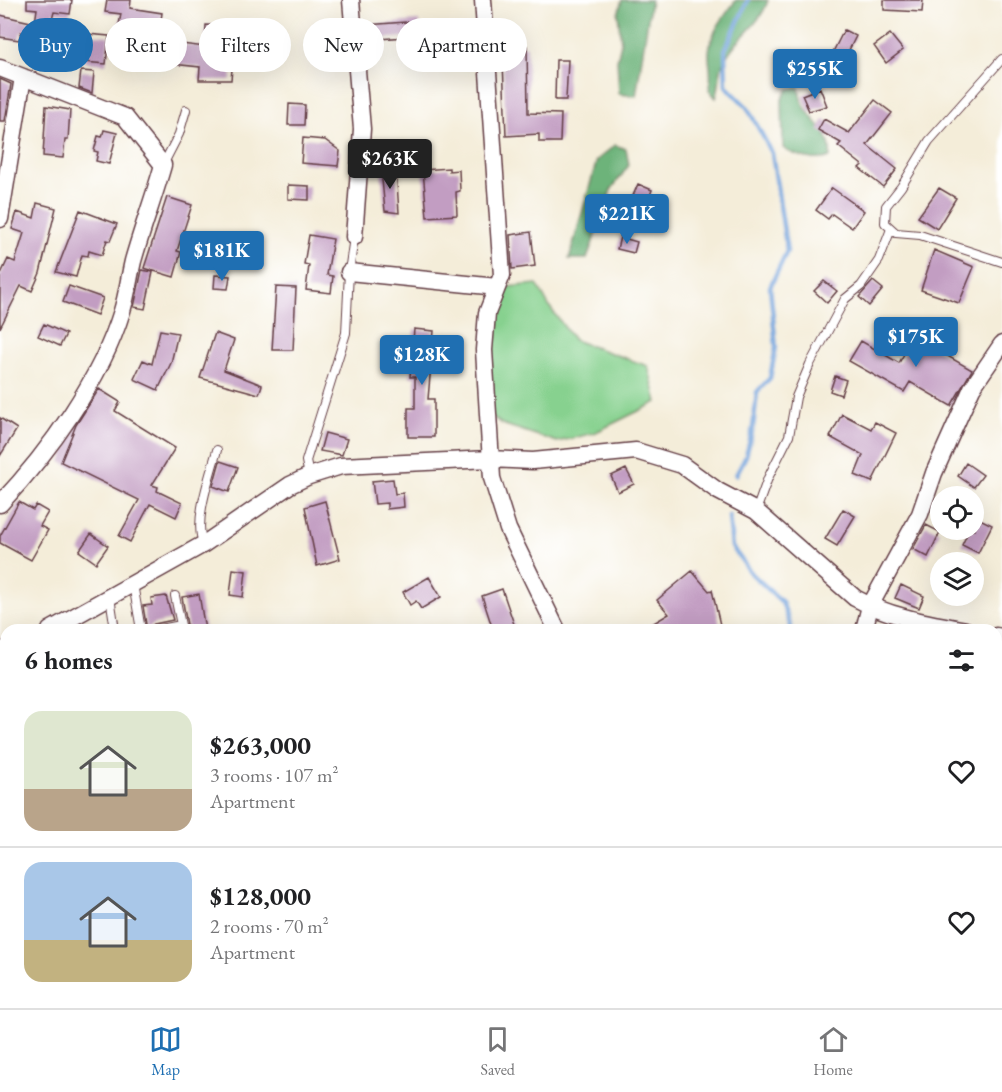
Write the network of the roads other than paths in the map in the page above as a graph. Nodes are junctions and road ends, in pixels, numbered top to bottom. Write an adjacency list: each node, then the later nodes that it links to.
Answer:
1 (351, 0): 10 (street)
2 (483, 0): 13 (street)
3 (1002, 59): 9 (lane)
4 (0, 68): 5 (street)
5 (23, 77): 7 (street); 8 (street)
6 (186, 110): 7 (lane)
7 (164, 165): 18 (street)
8 (0, 219)
9 (891, 229): 11 (lane); 19 (lane)
10 (354, 237): 12 (lane)
11 (1002, 262)
12 (349, 272): 13 (street); 17 (lane)
13 (497, 287): 16 (street)
14 (1002, 344): 24 (street)
15 (217, 450): 20 (lane)
16 (490, 459): 17 (street); 19 (street); 29 (street)
17 (309, 476): 20 (street)
18 (0, 504)
19 (756, 511): 24 (street)
20 (204, 544): 21 (street)
21 (133, 584): 23 (street); 27 (lane)
22 (176, 596): 28 (lane)
23 (110, 597): 25 (street); 26 (lane)
24 (870, 606): 30 (street); 31 (street)
25 (61, 624)
26 (114, 624)
27 (140, 624)
28 (180, 624)
29 (554, 624)
30 (866, 624)
31 (937, 624)
32 (1002, 713): 33 (lane)
33 (1002, 731)

